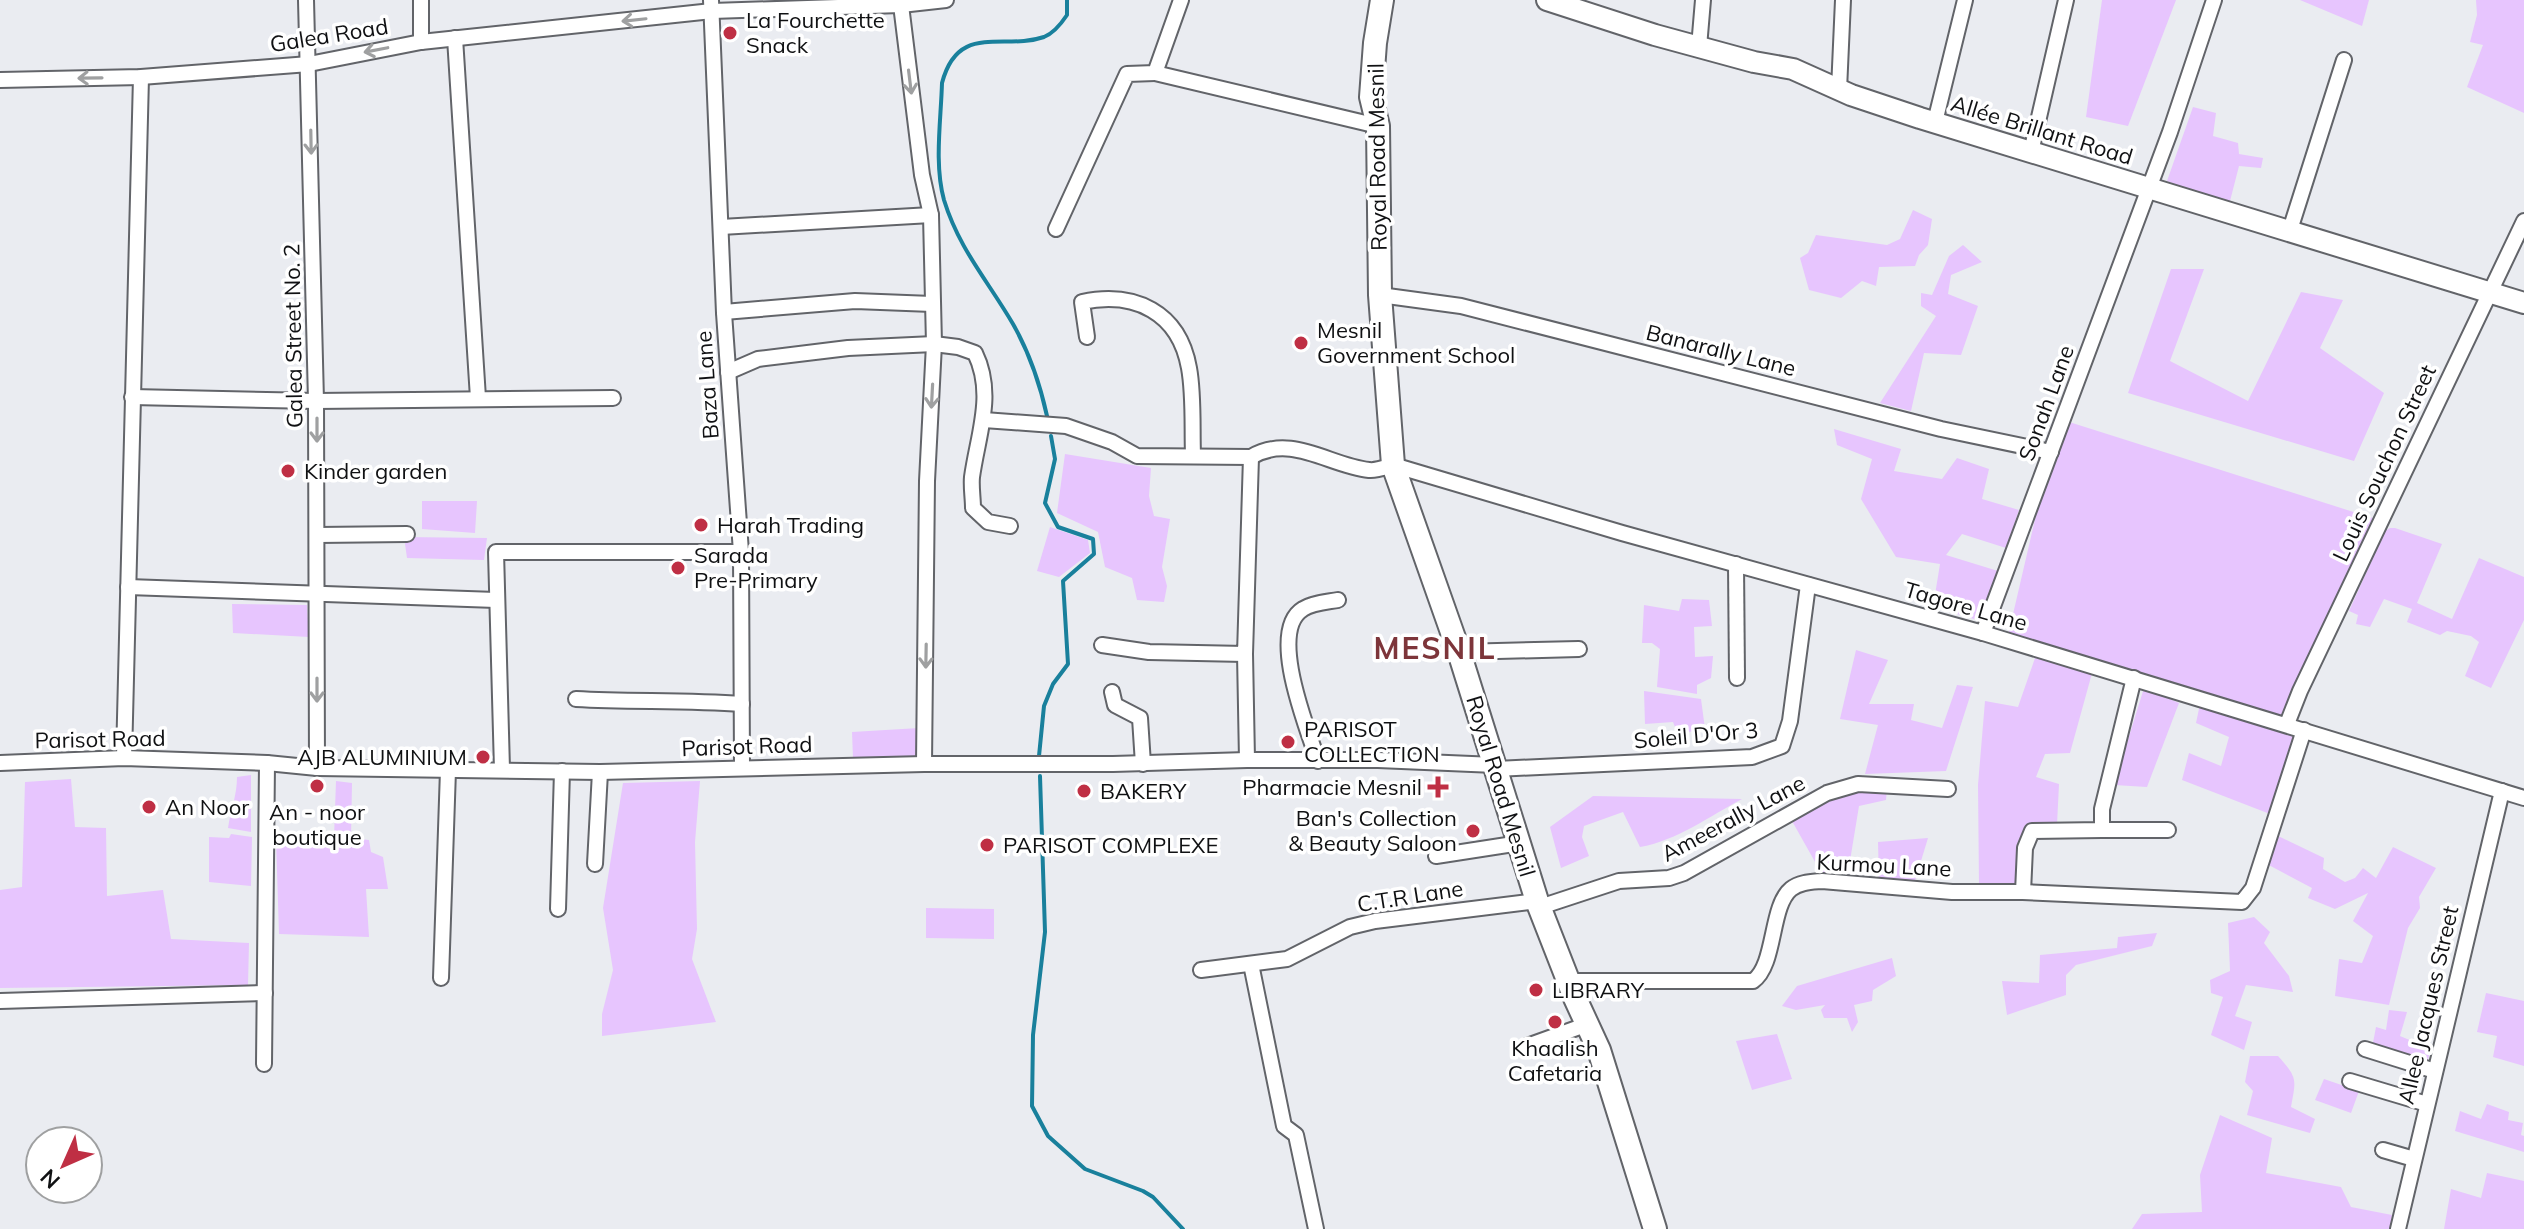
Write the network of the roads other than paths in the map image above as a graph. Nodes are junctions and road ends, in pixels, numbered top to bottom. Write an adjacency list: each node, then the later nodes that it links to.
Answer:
1 (306, 0): 18 (street, Galea Street No. 2)
2 (421, 0): 15 (street)
3 (946, 0): 12 (street, Galea Road)
4 (1181, 0): 19 (street)
5 (1382, 0): 24 (main road, Royal Road Mesnil)
6 (1547, 0): 16 (main road, Allée Brillant Road)
7 (1703, 0): 16 (street)
8 (1843, 0): 22 (street)
9 (1965, 0): 23 (street)
10 (2066, 0): 25 (street)
11 (2214, 0): 26 (street, Sonah Lane)
12 (901, 5): 13 (street, Galea Road); 27 (street, one-way to 27)
13 (711, 6): 14 (street, Galea Road, one-way to 14); 29 (street, Baza Lane)
14 (455, 38): 15 (street, Galea Road); 41 (street)
15 (421, 42): 18 (street, Galea Road, one-way to 18)
16 (1699, 47): 22 (main road, Allée Brillant Road)
17 (2344, 60): 31 (street)
18 (309, 64): 20 (street, Galea Road); 43 (street, Galea Street No. 2, one-way to 43)
19 (1155, 73): 24 (street); 30 (street)
20 (141, 77): 21 (street, Galea Road, one-way to 21); 40 (street)
21 (0, 80)
22 (1839, 90): 23 (main road, Allée Brillant Road)
23 (1935, 122): 25 (main road, Allée Brillant Road)
24 (1378, 126): 33 (main road, Royal Road Mesnil)
25 (2031, 152): 26 (main road, Allée Brillant Road)
26 (2150, 186): 31 (main road, Allée Brillant Road); 45 (street, Sonah Lane)
27 (931, 215): 29 (street); 35 (street)
28 (2524, 221): 32 (street, Louis Souchon Street)
29 (721, 227): 36 (street, Baza Lane)
30 (1056, 229)
31 (2290, 230): 32 (main road, Allée Brillant Road)
32 (2490, 292): 34 (main road, Allée Brillant Road); 69 (street, Louis Souchon Street)
33 (1380, 295): 45 (street, Banarally Lane); 48 (main road, Royal Road Mesnil)
34 (2524, 303)
35 (932, 304): 36 (street); 38 (street)
36 (724, 312): 39 (street, Baza Lane)
37 (1087, 337): 46 (street)
38 (934, 344): 39 (street); 44 (street); 76 (street, one-way to 76)
39 (728, 372): 52 (street, Baza Lane)
40 (132, 397): 43 (street); 55 (street)
41 (478, 398): 42 (street); 43 (street)
42 (613, 398)
43 (316, 401): 51 (street, Galea Street No. 2, one-way to 51)
44 (984, 420): 46 (street, Tagore Lane); 49 (street)
45 (2051, 452): 59 (street, Sonah Lane)
46 (1193, 455): 47 (street, Tagore Lane)
47 (1251, 457): 48 (street, Tagore Lane); 63 (street)
48 (1393, 465): 53 (street, Tagore Lane); 62 (main road, Royal Road Mesnil)
49 (1010, 526)
50 (407, 534): 51 (street)
51 (318, 535): 56 (street, Galea Street No. 2)
52 (741, 552): 57 (street); 68 (street, Baza Lane)
53 (1736, 564): 54 (street, Tagore Lane); 64 (street)
54 (1808, 585): 59 (street, Tagore Lane); 79 (street, Soleil D'Or 3)
55 (128, 587): 56 (street); 71 (street)
56 (317, 592): 57 (street); 80 (street, Galea Street No. 2, one-way to 80)
57 (496, 600): 81 (street)
58 (1338, 600): 73 (street)
59 (1983, 633): 65 (street, Tagore Lane)
60 (1102, 645): 63 (street)
61 (1579, 649): 62 (street)
62 (1459, 652): 79 (main road, Royal Road Mesnil)
63 (1245, 654): 72 (street)
64 (1737, 678)
65 (2134, 678): 69 (street, Tagore Lane); 88 (street)
66 (1112, 692): 77 (street)
67 (576, 699): 68 (street)
68 (742, 704): 78 (street, Baza Lane)
69 (2287, 724): 70 (street, Tagore Lane)
70 (2304, 730): 86 (street, Tagore Lane); 93 (street, Kurmou Lane)
71 (124, 758): 74 (street, Parisot Road); 75 (street, Parisot Road)
72 (1247, 760): 73 (street, Parisot Road); 77 (street, Parisot Road)
73 (1318, 761): 79 (street, Parisot Road)
74 (0, 763)
75 (267, 763): 80 (street, Parisot Road); 100 (street)
76 (924, 764): 77 (street, Parisot Road); 78 (street, Parisot Road)
77 (1143, 764)
78 (742, 767): 84 (street, Parisot Road)
79 (1496, 767): 90 (main road, Royal Road Mesnil)
80 (317, 768): 82 (street, Parisot Road)
81 (502, 769): 82 (street, Parisot Road); 83 (street, Parisot Road)
82 (448, 770): 98 (street)
83 (562, 771): 84 (street, Parisot Road); 95 (street)
84 (600, 772): 92 (street)
85 (1948, 789): 94 (street, Ameerally Lane)
86 (2502, 791): 87 (street, Tagore Lane); 106 (street, Allee Jacques Street)
87 (2524, 798)
88 (2102, 830): 89 (street); 93 (street)
89 (2168, 830)
90 (1520, 843): 91 (street); 94 (main road, Royal Road Mesnil)
91 (1436, 856)
92 (595, 864)
93 (2023, 892): 99 (street, Kurmou Lane)
94 (1539, 904): 96 (street, C.T.R Lane); 99 (main road, Royal Road Mesnil)
95 (558, 909)
96 (1251, 964): 97 (street, C.T.R Lane); 111 (street)
97 (1201, 970)
98 (441, 978)
99 (1568, 981): 102 (main road, Royal Road Mesnil)
100 (265, 993): 101 (street); 105 (street)
101 (0, 1001)
102 (1588, 1024): 103 (street); 112 (main road, Royal Road Mesnil)
103 (1527, 1046)
104 (2365, 1049): 106 (street)
105 (264, 1064)
106 (2435, 1071): 108 (street, Allee Jacques Street)
107 (2350, 1081): 108 (street)
108 (2427, 1104): 110 (street, Allee Jacques Street)
109 (2383, 1150): 110 (street)
110 (2414, 1159): 113 (street, Allee Jacques Street)
111 (1316, 1229)
112 (1655, 1229)
113 (2398, 1229)

